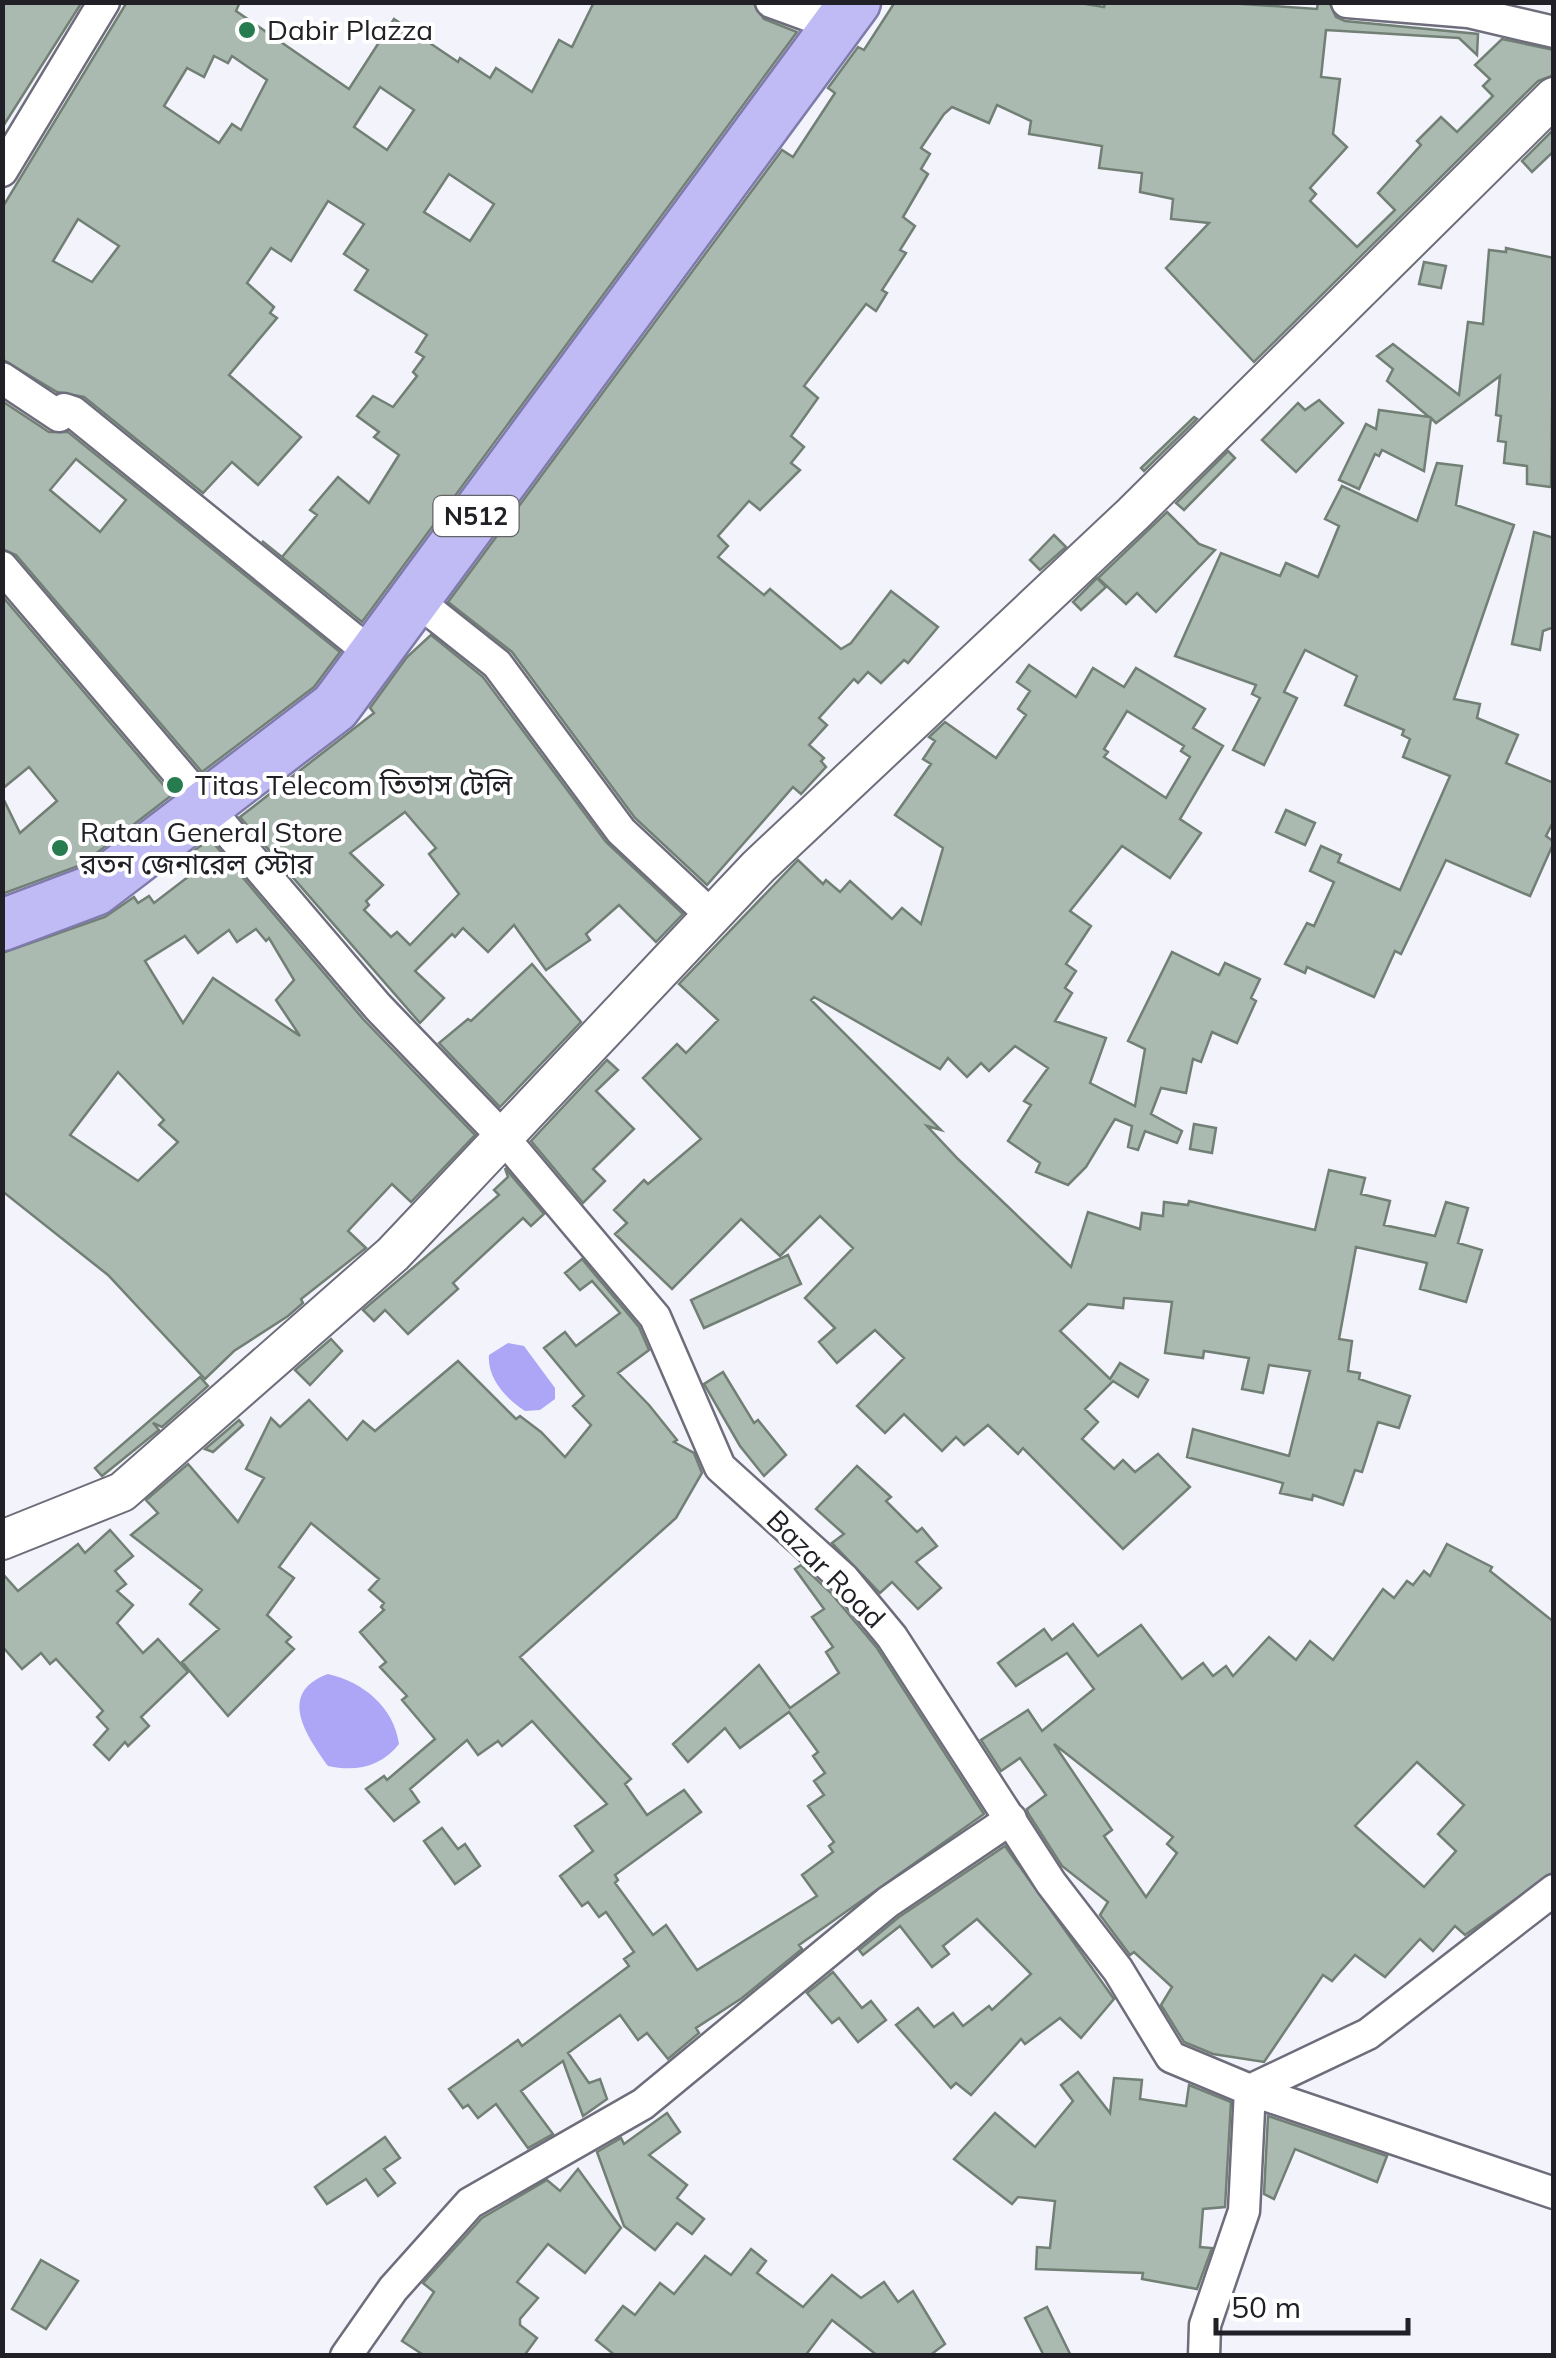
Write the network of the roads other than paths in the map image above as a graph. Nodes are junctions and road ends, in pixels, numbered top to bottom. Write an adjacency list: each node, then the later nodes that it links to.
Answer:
1 (104, 2): 7 (street)
2 (771, 2): 4 (street)
3 (1347, 2): 5 (street)
4 (846, 14): 10 (highway, N512)
5 (1554, 32)
6 (1554, 97): 13 (street)
7 (2, 171)
8 (2, 378): 11 (street)
9 (2, 567): 12 (street, Bazar Road)
10 (415, 599): 11 (highway, N512); 13 (street)
11 (372, 655): 12 (highway, N512)
12 (208, 803): 14 (highway, N512); 15 (street, Bazar Road)
13 (712, 916): 15 (street)
14 (2, 925)
15 (503, 1137): 16 (street); 17 (street, Bazar Road)
16 (2, 1540)
17 (1011, 1819): 19 (street, Bazar Road); 21 (street)
18 (1554, 1890): 19 (street)
19 (1250, 2090): 20 (street, Bazar Road); 22 (street)
20 (1554, 2193)
21 (346, 2356)
22 (1204, 2356)

